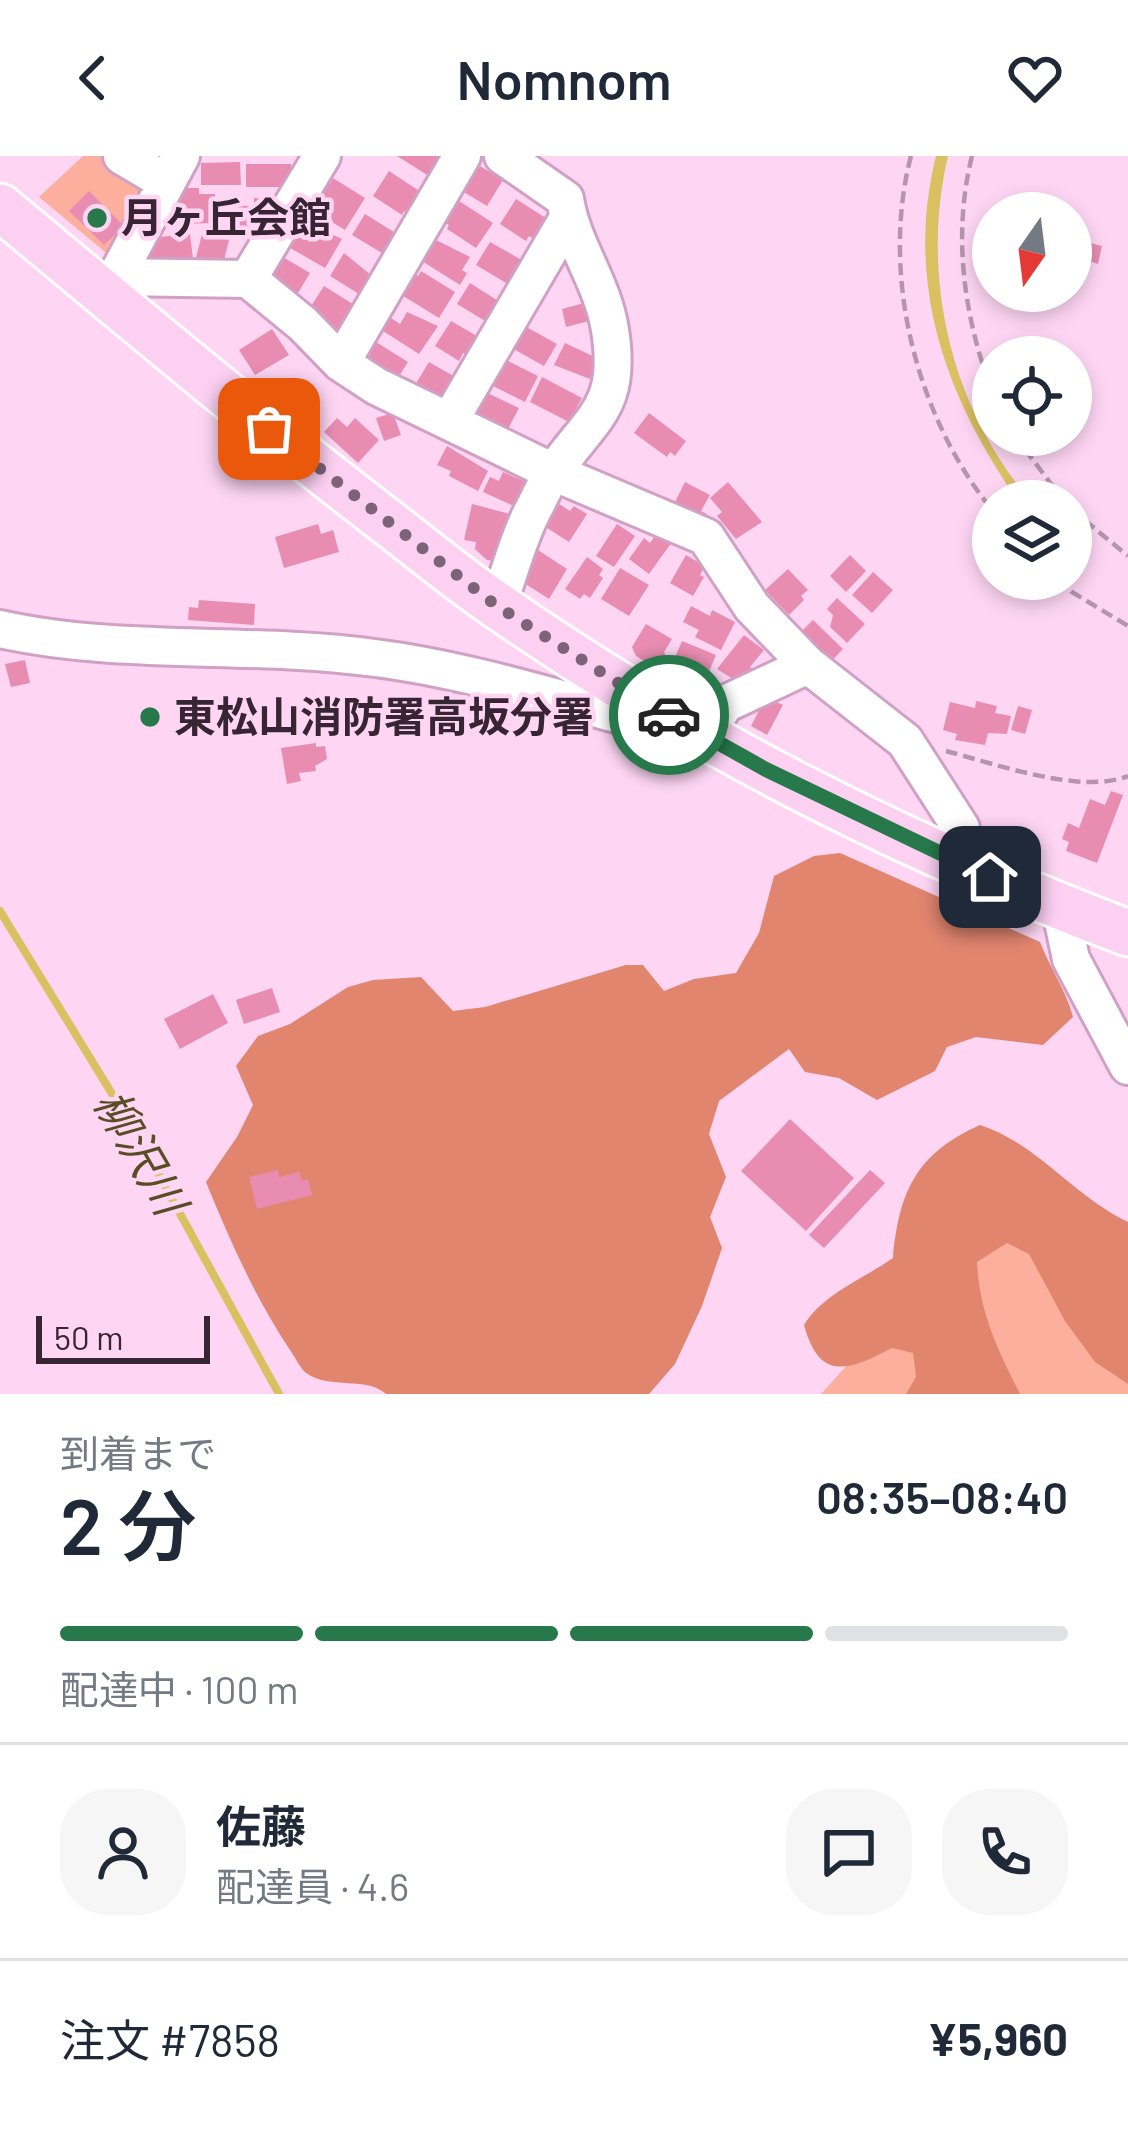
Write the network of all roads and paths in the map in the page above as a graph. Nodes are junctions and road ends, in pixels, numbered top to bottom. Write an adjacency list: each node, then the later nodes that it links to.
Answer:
1 (122, 156): 7 (street)
2 (322, 156): 10 (street)
3 (462, 156): 13 (street)
4 (503, 156): 9 (street)
5 (910, 156): 17 (path)
6 (972, 156): 12 (path)
7 (174, 169): 11 (street)
8 (0, 207): 11 (main road)
9 (568, 218): 14 (street); 16 (street)
10 (248, 279): 11 (street); 13 (street)
11 (109, 285): 22 (main road)
12 (972, 336)
13 (341, 363): 14 (street)
14 (450, 420): 16 (street)
15 (1030, 456): 18 (path)
16 (553, 472): 22 (street); 25 (street)
17 (974, 480)
18 (1048, 480)
19 (1092, 526): 20 (path)
20 (1128, 556)
21 (1085, 600): 23 (path)
22 (497, 606): 26 (main road)
23 (1128, 626)
24 (0, 629): 26 (street)
25 (808, 665): 27 (street); 28 (street)
26 (649, 703): 27 (main road)
27 (704, 736): 30 (main road)
28 (904, 741): 29 (path); 30 (street)
29 (1128, 776)
30 (955, 862): 31 (main road)
31 (1060, 907): 32 (main road); 33 (street)
32 (1128, 932)
33 (1128, 1066)

